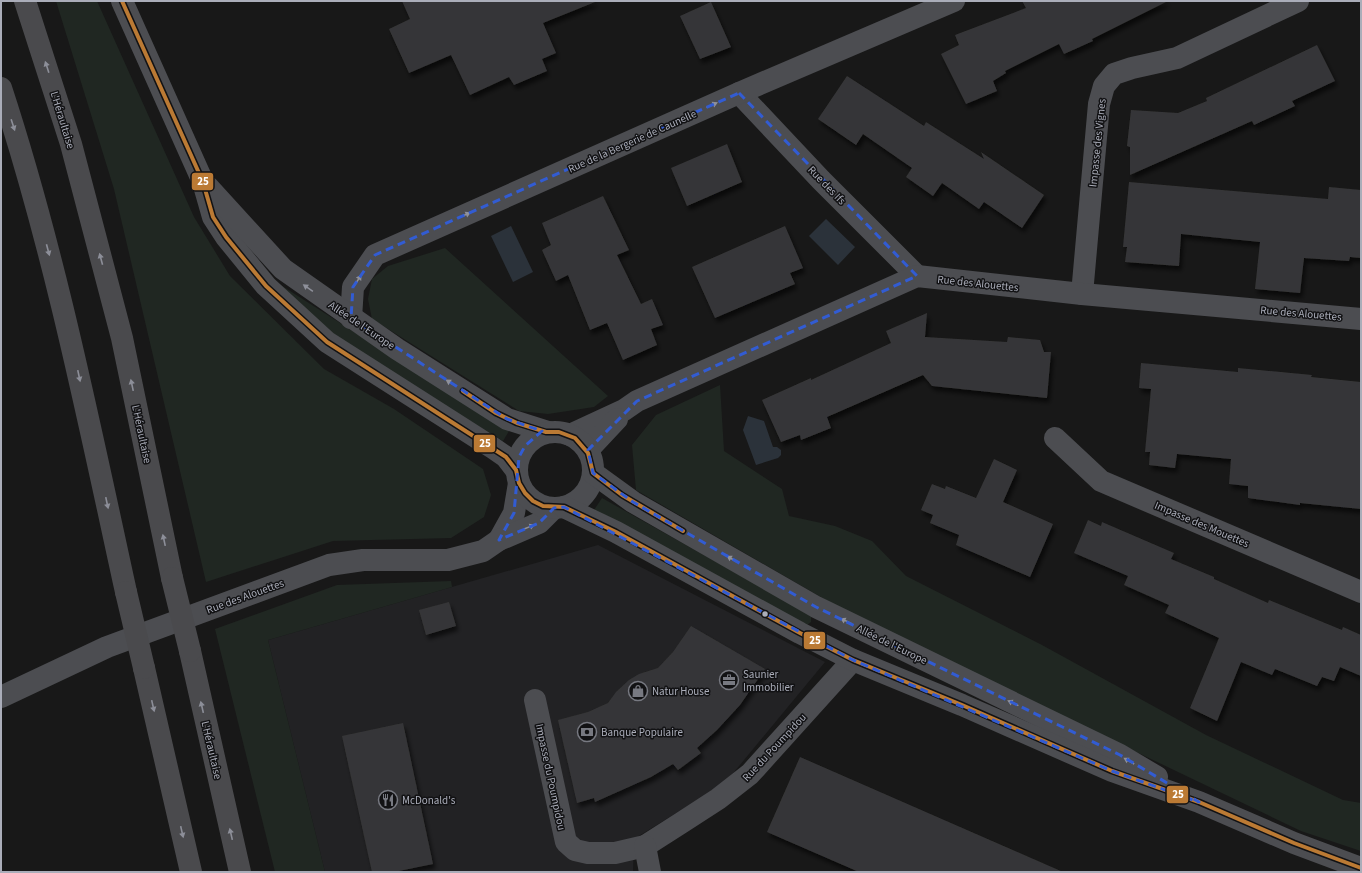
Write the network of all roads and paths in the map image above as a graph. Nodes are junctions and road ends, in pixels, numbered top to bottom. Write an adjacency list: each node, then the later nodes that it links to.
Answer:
1 (25, 1): 29 (highway, L'Héraultaise, one-way to 1, bridge)
2 (122, 1): 7 (street, Allée de l'Europe)
3 (954, 1): 6 (street, Rue de la Bergerie de Caunelle)
4 (1298, 1): 9 (street, Impasse des Vignes)
5 (1, 88): 28 (highway, one-way to 28, bridge)
6 (739, 93): 8 (street, Rue des Ifs); 10 (street, Rue de la Bergerie de Caunelle, one-way to 6)
7 (203, 182): 10 (street, Allée de l'Europe, one-way to 7); 18 (street, Allée de l'Europe)
8 (917, 276): 9 (street, Rue des Alouettes); 12 (street)
9 (1082, 294): 11 (street, Rue des Alouettes)
10 (351, 318): 13 (street, Allée de l'Europe, one-way to 10)
11 (1361, 319)
12 (624, 410): 14 (street); 16 (street)
13 (548, 432): 14 (street); 18 (street)
14 (570, 435): 16 (street)
15 (1055, 438): 21 (street, Impasse des Mouettes)
16 (588, 450): 17 (street)
17 (593, 473): 19 (street); 25 (street, Allée de l'Europe, one-way to 17)
18 (518, 477): 19 (street); 20 (street, Rue des Alouettes)
19 (559, 507): 20 (street, Rue des Alouettes, one-way to 19); 22 (street, Allée de l'Europe)
20 (500, 540): 23 (street, Rue des Alouettes)
21 (1361, 592)
22 (853, 660): 25 (street, Allée de l'Europe); 26 (street, Rue du Poumpidou)
23 (1, 697)
24 (534, 700): 26 (street, Impasse du Poumpidou)
25 (1199, 802): 27 (street, Allée de l'Europe)
26 (646, 846): 30 (street)
27 (1361, 868)
28 (191, 872)
29 (240, 872)
30 (650, 872)

